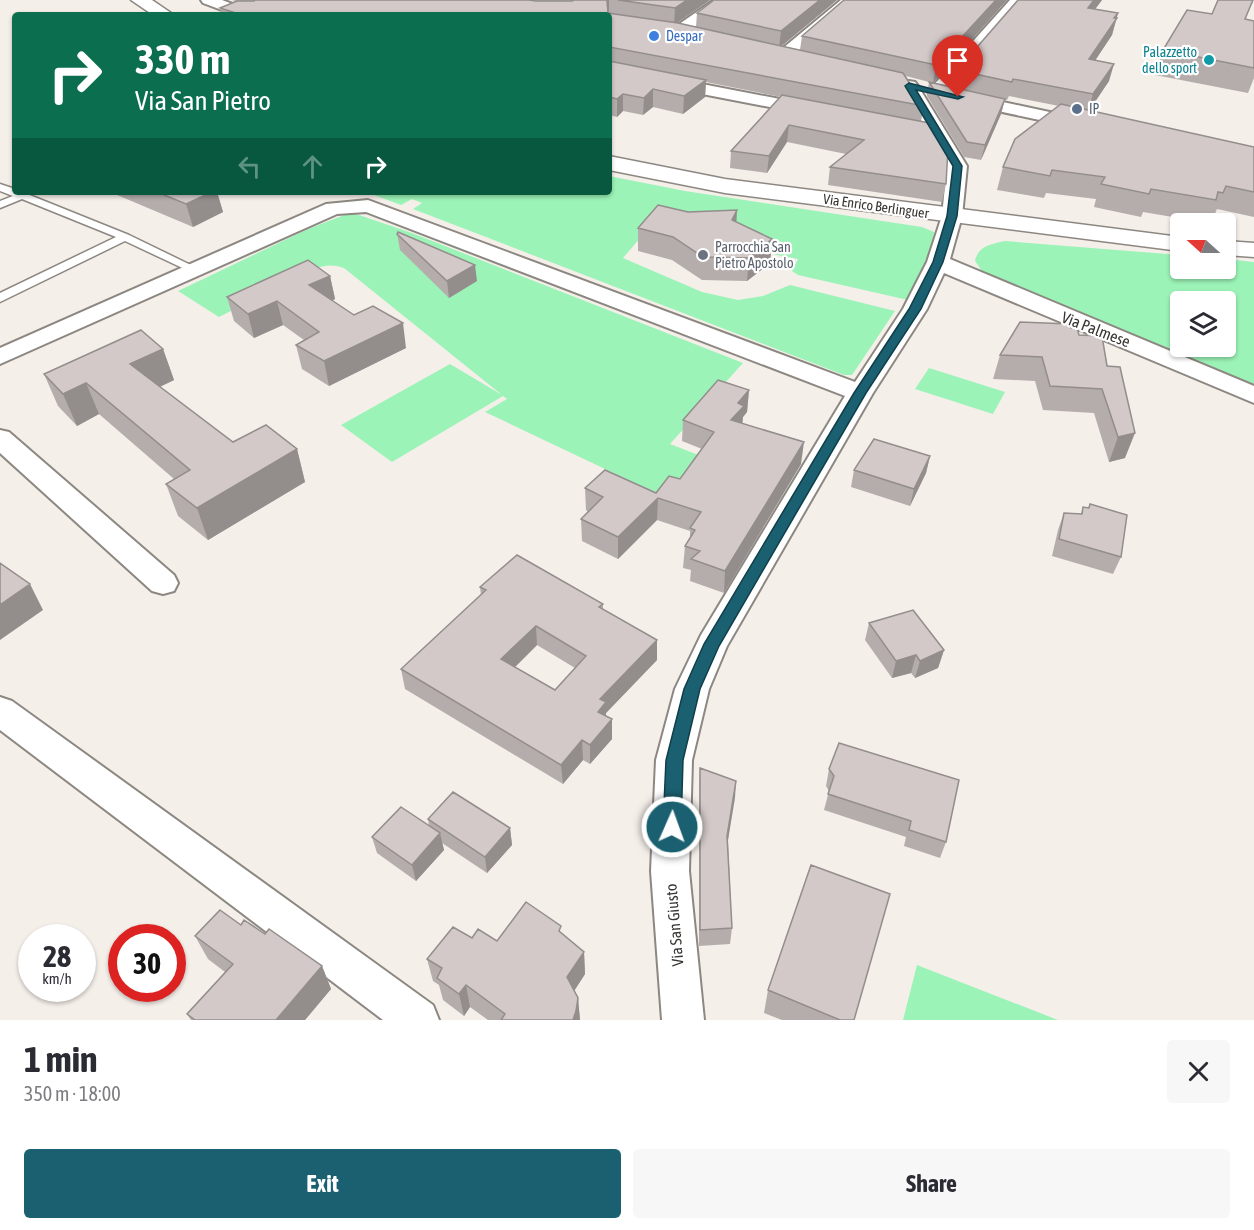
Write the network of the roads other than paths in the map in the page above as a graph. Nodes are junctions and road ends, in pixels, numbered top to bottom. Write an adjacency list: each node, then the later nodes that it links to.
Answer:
1 (140, 0): 6 (main road)
2 (208, 0): 7 (street)
3 (724, 0): 9 (street)
4 (850, 0): 12 (street)
5 (1018, 0): 15 (street)
6 (160, 12)
7 (241, 12)
8 (656, 29): 9 (street)
9 (678, 32): 10 (street)
10 (702, 38)
11 (762, 51): 12 (street)
12 (783, 56): 13 (street)
13 (806, 62)
14 (612, 72): 16 (street)
15 (911, 86): 17 (street); 21 (street, Via San Giusto)
16 (829, 114)
17 (1095, 128)
18 (612, 164): 21 (main road, Via Enrico Berlinguer)
19 (21, 196): 20 (lane); 22 (lane)
20 (0, 205)
21 (952, 216): 23 (main road, Via Enrico Berlinguer); 26 (street, Via San Giusto)
22 (125, 237): 27 (lane); 28 (lane)
23 (1170, 242)
24 (1236, 249): 25 (main road)
25 (1254, 250)
26 (938, 262): 30 (street, Via San Giusto); 31 (street, Via Palmese)
27 (195, 270): 29 (street); 30 (street)
28 (0, 298)
29 (0, 357)
30 (860, 393): 36 (street, Via San Giusto)
31 (1254, 395)
32 (0, 438): 33 (street)
33 (163, 583)
34 (0, 711): 35 (street)
35 (418, 1020)
36 (683, 1020)

